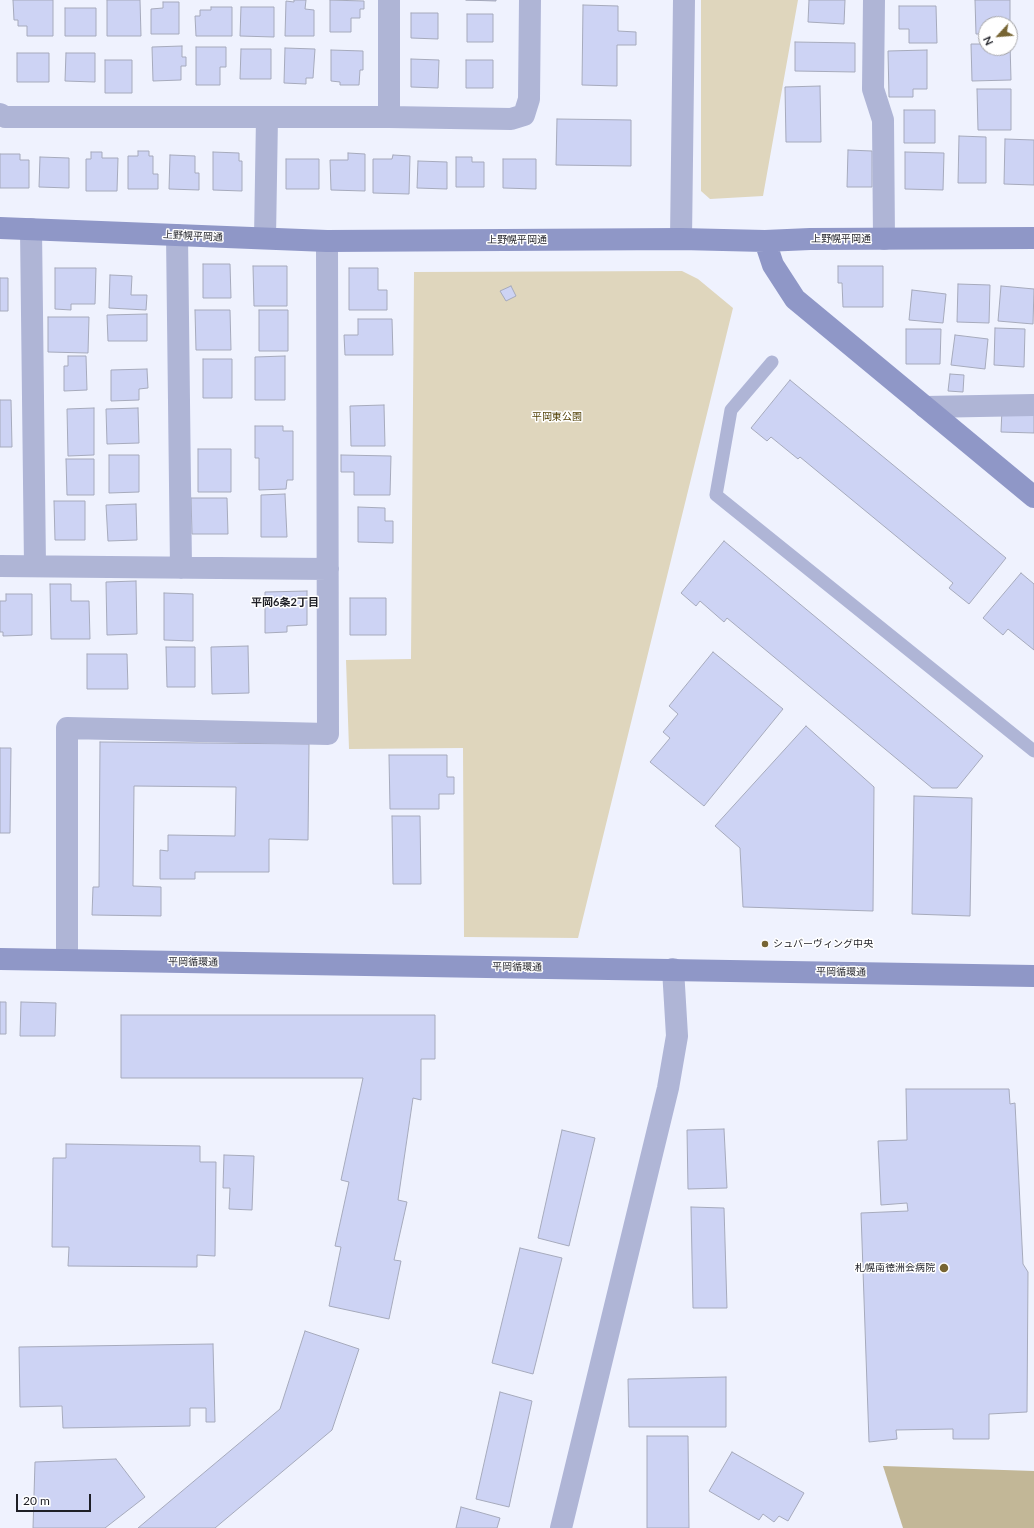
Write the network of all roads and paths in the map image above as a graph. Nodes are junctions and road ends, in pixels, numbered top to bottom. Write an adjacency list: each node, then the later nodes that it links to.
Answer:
1 (389, 0): 7 (street)
2 (530, 0): 7 (street)
3 (684, 0): 13 (street)
4 (874, 0): 14 (street)
5 (0, 114): 6 (street)
6 (267, 117): 7 (street); 11 (street)
7 (389, 117)
8 (0, 228): 9 (street, 上野幌平岡通)
9 (31, 229): 10 (street, 上野幌平岡通); 22 (street)
10 (177, 234): 11 (street, 上野幌平岡通); 23 (street)
11 (265, 238): 15 (street, 上野幌平岡通)
12 (1034, 238): 14 (street, 上野幌平岡通)
13 (681, 239): 15 (street, 上野幌平岡通); 16 (street, 上野幌平岡通)
14 (884, 239): 16 (street, 上野幌平岡通)
15 (328, 241): 24 (street)
16 (765, 241): 19 (street)
17 (772, 362): 25 (lane)
18 (1034, 405): 19 (street)
19 (925, 407): 20 (street)
20 (1034, 497)
21 (0, 566): 22 (street)
22 (35, 566): 23 (street)
23 (181, 568): 24 (street)
24 (328, 569): 27 (street)
25 (1034, 751)
26 (0, 959): 27 (street, 平岡循環通)
27 (67, 960): 28 (street, 平岡循環通)
28 (673, 969): 29 (street, 平岡循環通); 30 (street)
29 (1034, 976)
30 (561, 1528)

